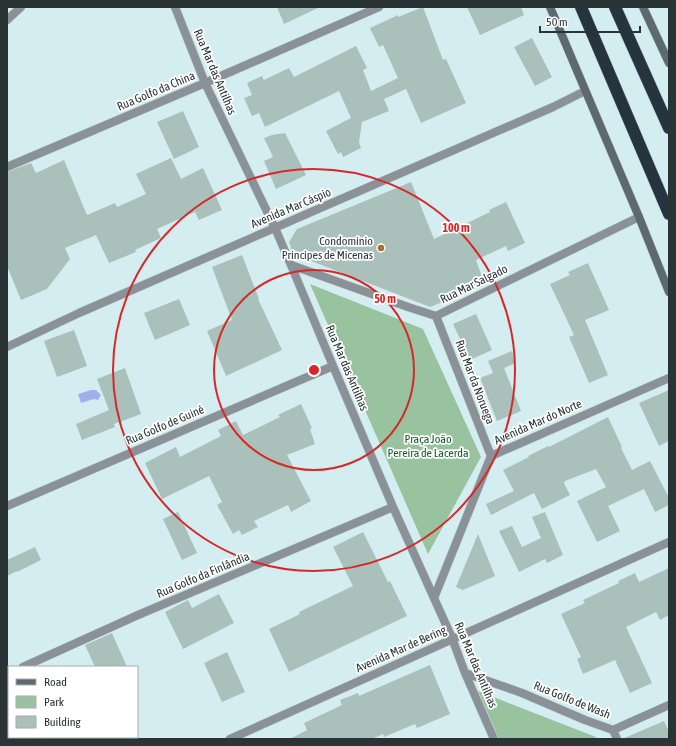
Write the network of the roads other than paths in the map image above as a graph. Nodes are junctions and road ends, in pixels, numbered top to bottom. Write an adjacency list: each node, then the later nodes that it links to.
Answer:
1 (22, 7): 10 (street)
2 (175, 7): 12 (street, Rua Mar das Antilhas)
3 (380, 7): 12 (street, Rua Golfo da China)
4 (550, 7): 9 (street)
5 (557, 7): 9 (street)
6 (581, 7): 16 (highway)
7 (643, 7): 11 (street)
8 (616, 8): 14 (highway)
9 (554, 19): 13 (street)
10 (7, 20)
11 (669, 63)
12 (205, 83): 15 (street, Rua Golfo da China); 18 (street, Rua Mar das Antilhas)
13 (585, 91): 17 (street); 18 (street, Avenida Mar Cáspio)
14 (669, 128)
15 (7, 167)
16 (669, 214)
17 (639, 217): 20 (street); 21 (street, Rua Mar Salgado)
18 (275, 228): 19 (street, Rua Mar das Antilhas); 22 (street, Avenida Mar Cáspio)
19 (291, 265): 21 (street, Rua Mar Salgado); 23 (street, Rua Mar das Antilhas)
20 (669, 292)
21 (436, 316): 25 (street, Rua Mar da Noruega)
22 (7, 347)
23 (333, 366): 26 (street, Rua Golfo de Guiné); 27 (street, Rua Mar das Antilhas)
24 (669, 378): 25 (street, Avenida Mar do Norte)
25 (491, 456): 29 (street, Avenida Mar do Norte)
26 (7, 506)
27 (393, 507): 29 (street, Rua Mar das Antilhas); 31 (street, Rua Golfo da Finlândia)
28 (669, 542): 30 (street, Avenida Mar de Bering)
29 (434, 598): 30 (street, Rua Mar das Antilhas)
30 (452, 638): 32 (street, Rua Mar das Antilhas); 35 (street, Avenida Mar de Bering)
31 (25, 666)
32 (465, 672): 34 (street, Rua Golfo de Wash); 36 (street, Rua Mar das Antilhas)
33 (669, 705): 34 (street, Rua Golfo de Wash)
34 (613, 730): 37 (street)
35 (230, 739)
36 (494, 739)
37 (617, 739)

